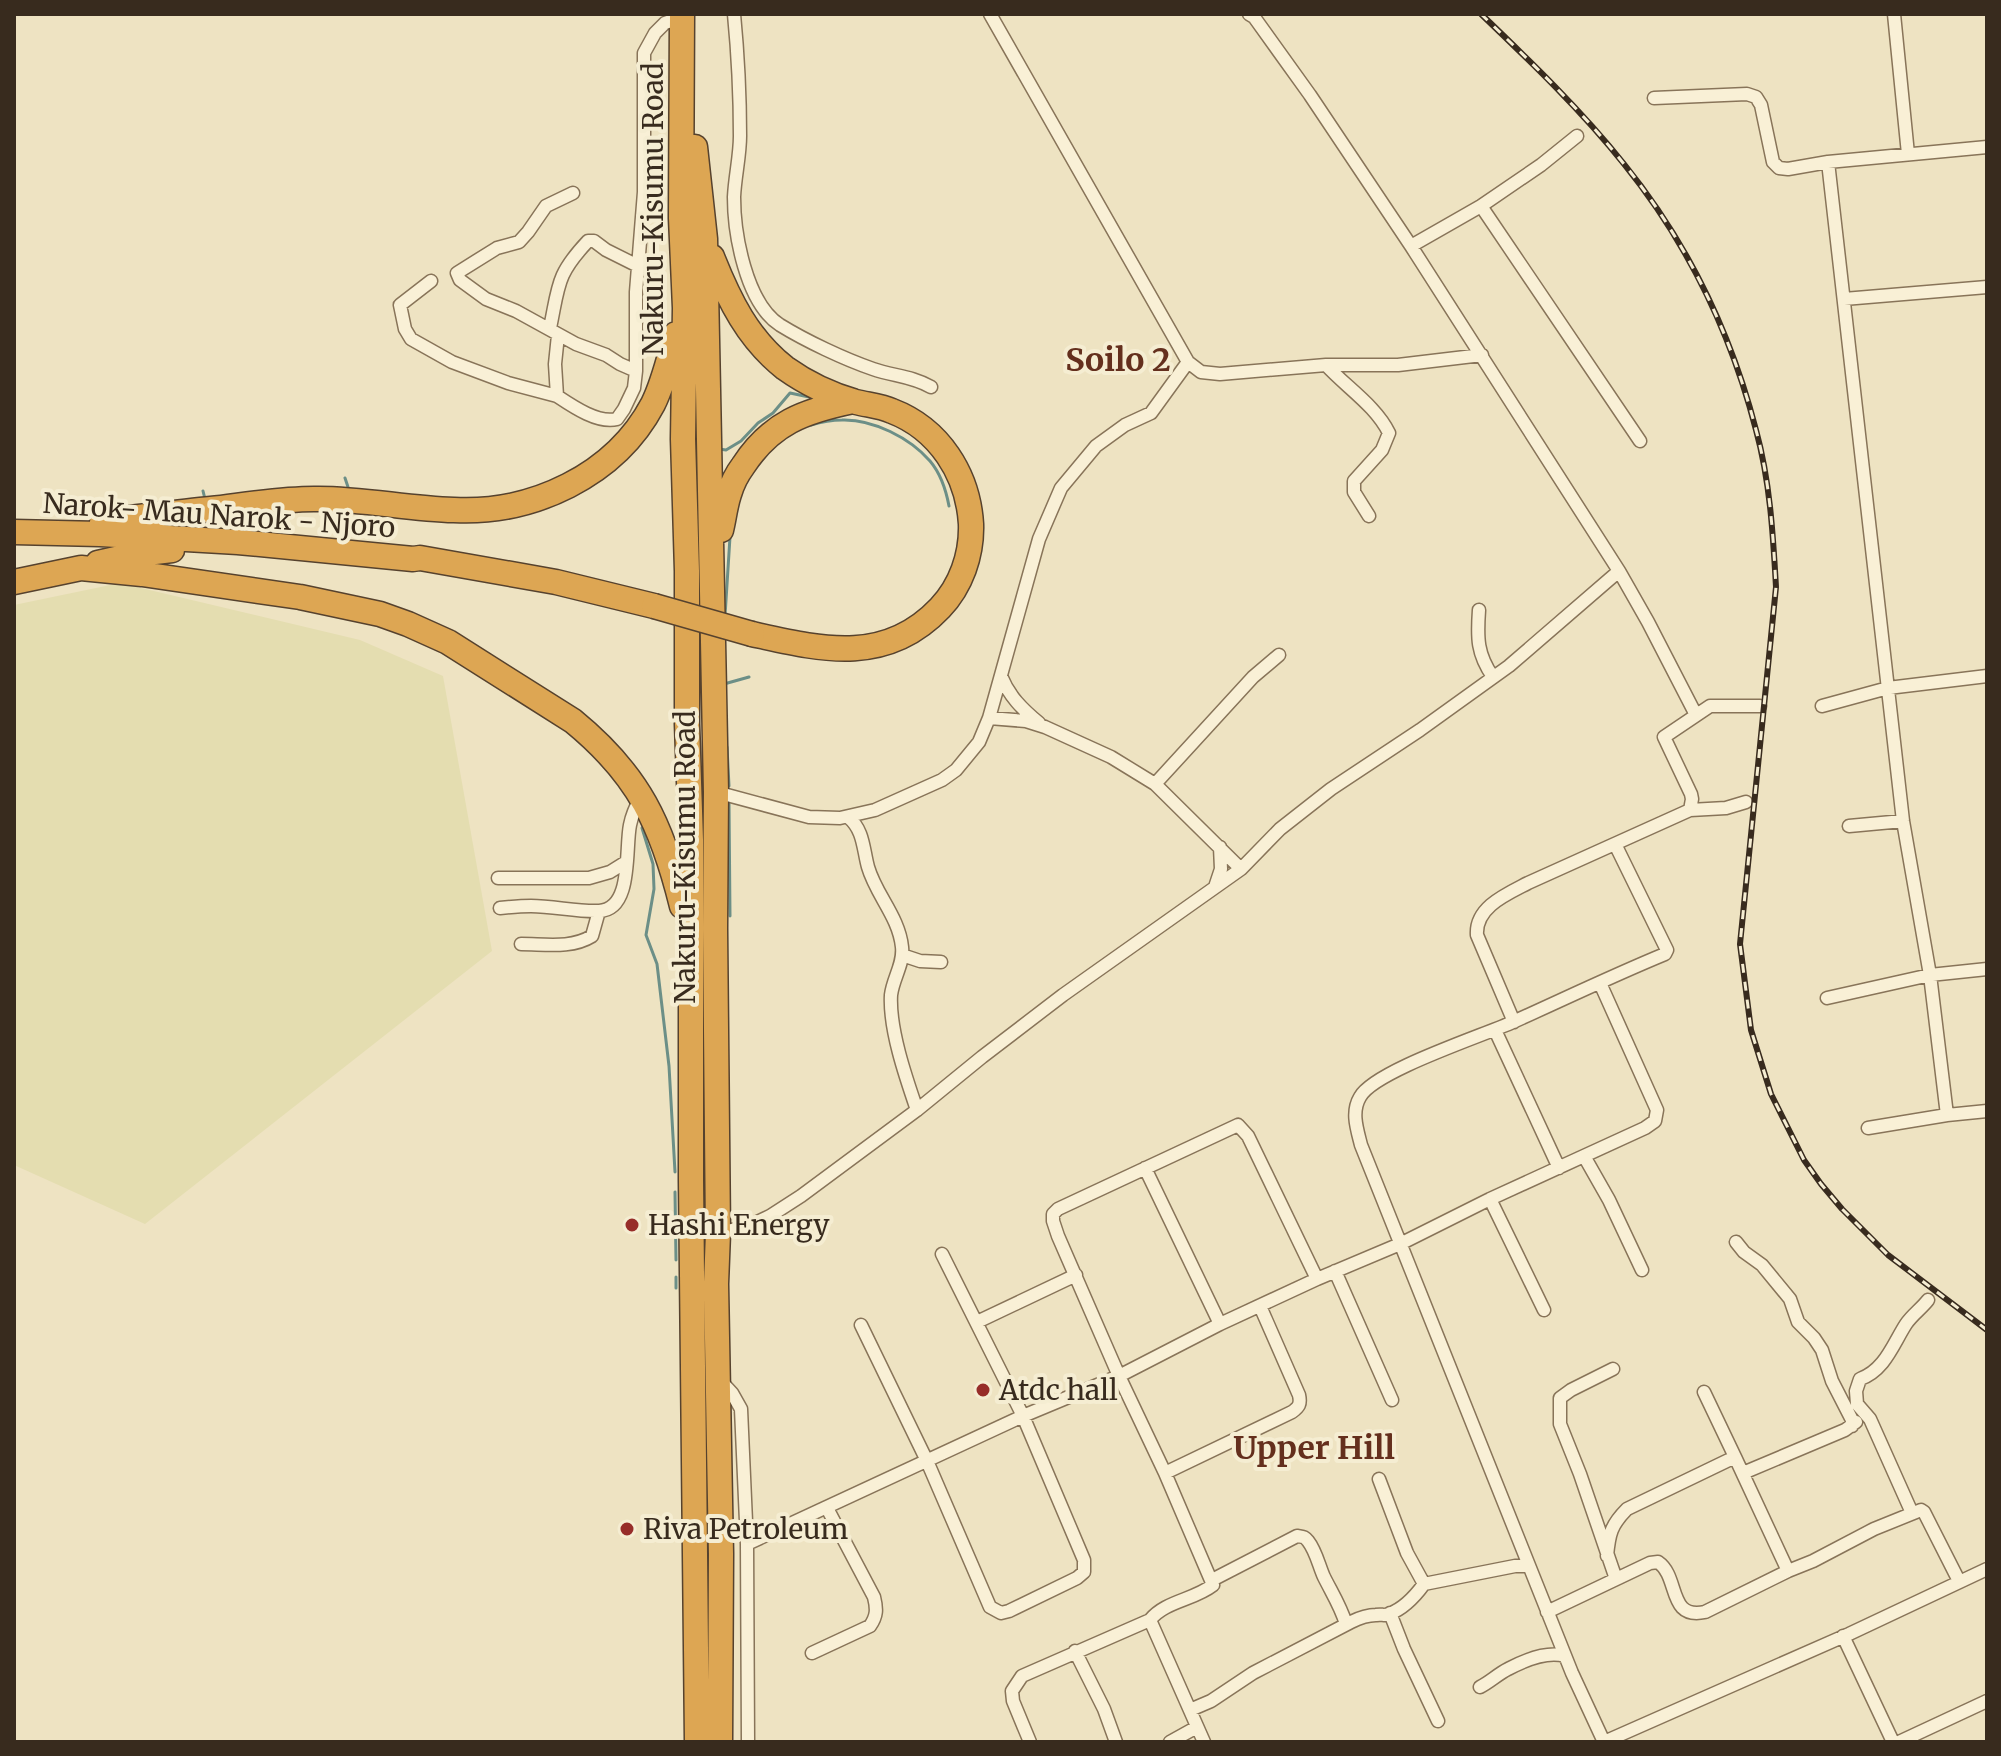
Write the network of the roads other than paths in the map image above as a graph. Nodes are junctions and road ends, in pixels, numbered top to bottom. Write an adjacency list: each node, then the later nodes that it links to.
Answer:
1 (734, 14): 26 (street)
2 (990, 14): 23 (street)
3 (1249, 14): 15 (street)
4 (1894, 14): 10 (street)
5 (682, 15): 6 (highway); 16 (street)
6 (683, 41): 14 (highway, Nakuru-Kisumu Road); 20 (highway, Nakuru-Kisumu Road)
7 (1654, 98): 11 (street)
8 (1577, 136): 13 (street)
9 (1987, 147): 10 (street)
10 (1908, 154): 11 (street)
11 (1828, 162): 19 (street)
12 (573, 193): 21 (street)
13 (1481, 206): 15 (street); 29 (street)
14 (705, 239): 28 (highway, Narok- Mau Narok - Njoro); 36 (highway, Nakuru-Kisumu Road)
15 (1411, 246): 22 (street)
16 (638, 266): 21 (street); 25 (street)
17 (431, 281): 27 (street)
18 (1987, 287): 19 (street)
19 (1844, 299): 45 (street)
20 (685, 308): 32 (highway); 69 (highway, Nakuru-Kisumu Road)
21 (554, 332): 25 (street); 27 (street)
22 (1482, 355): 24 (street); 38 (street)
23 (1188, 362): 24 (street); 42 (street)
24 (1326, 365): 30 (street)
25 (636, 371): 27 (street)
26 (931, 387)
27 (557, 396)
28 (853, 401): 35 (highway, Narok- Mau Narok - Njoro, bridge); 36 (highway)
29 (1640, 441)
30 (1369, 516)
31 (14, 520): 32 (highway, Narok- Mau Narok - Njoro)
32 (102, 522): 35 (highway, Narok- Mau Narok - Njoro)
33 (14, 532): 34 (highway, Narok- Mau Narok - Njoro)
34 (238, 542): 35 (highway, Narok- Mau Narok - Njoro); 37 (highway)
35 (420, 558)
36 (712, 560): 52 (highway, Nakuru-Kisumu Road)
37 (81, 568): 39 (highway); 53 (highway)
38 (1619, 571): 44 (street); 48 (street)
39 (14, 582)
40 (1479, 610): 44 (street)
41 (1279, 655): 51 (street)
42 (1001, 676): 49 (street); 50 (street)
43 (1987, 676): 45 (street)
44 (1493, 677): 62 (street)
45 (1888, 688): 47 (street); 57 (street)
46 (1760, 706): 48 (street)
47 (1822, 706)
48 (1696, 715): 55 (street)
49 (989, 718): 50 (street); 56 (street)
50 (1045, 727): 51 (street)
51 (1155, 784): 60 (street)
52 (716, 792): 56 (street); 86 (highway, Nakuru-Kisumu Road)
53 (641, 797): 61 (street); 69 (highway)
54 (1746, 802): 55 (street)
55 (1690, 810): 59 (street)
56 (848, 817): 70 (street)
57 (1903, 821): 58 (street); 73 (street)
58 (1849, 826)
59 (1615, 844): 74 (street); 76 (street)
60 (1220, 847): 62 (street); 64 (street)
61 (626, 862): 65 (street); 67 (street)
62 (1241, 869): 64 (street)
63 (498, 878): 65 (street)
64 (1215, 888): 78 (street)
65 (531, 892): 66 (street); 67 (street)
66 (500, 908)
67 (599, 911): 68 (street)
68 (521, 944)
69 (690, 955): 137 (highway, Nakuru-Kisumu Road)
70 (902, 955): 71 (street); 78 (street)
71 (941, 962)
72 (1987, 969): 73 (street)
73 (1930, 975): 75 (street); 80 (street)
74 (1600, 983): 76 (street); 82 (street)
75 (1827, 998)
76 (1514, 1022): 77 (street)
77 (1495, 1030): 84 (street); 88 (street)
78 (917, 1110): 86 (street)
79 (1987, 1111): 80 (street)
80 (1947, 1115): 81 (street)
81 (1868, 1128)
82 (1584, 1156): 84 (street); 90 (street)
83 (1145, 1168): 92 (street); 93 (street); 98 (street)
84 (1559, 1168): 85 (street)
85 (1490, 1199): 88 (street); 96 (street)
86 (718, 1233): 102 (highway, Nakuru-Kisumu Road)
87 (1736, 1242): 107 (street)
88 (1400, 1244): 91 (street); 117 (street)
89 (942, 1254): 97 (street)
90 (1642, 1270)
91 (1335, 1271): 93 (street); 104 (street)
92 (1076, 1275): 97 (street); 101 (street)
93 (1317, 1279): 95 (street)
94 (1928, 1300): 105 (street)
95 (1260, 1306): 98 (street); 110 (street)
96 (1544, 1310)
97 (977, 1322): 106 (street)
98 (1220, 1324): 101 (street)
99 (861, 1325): 109 (street)
100 (1613, 1369): 116 (street)
101 (1119, 1376): 106 (street); 110 (street)
102 (719, 1378): 115 (street); 138 (highway, Nakuru-Kisumu Road)
103 (1704, 1392): 108 (street)
104 (1392, 1400)
105 (1862, 1412): 107 (street); 114 (street)
106 (1023, 1416): 109 (street); 109 (street)
107 (1852, 1426): 111 (street)
108 (1735, 1457): 111 (street); 116 (street)
109 (927, 1461): 113 (street)
110 (1165, 1473): 121 (street)
111 (1743, 1473): 119 (street)
112 (1379, 1479): 123 (street)
113 (827, 1508): 115 (street); 130 (street)
114 (1912, 1513): 119 (street); 122 (street)
115 (747, 1544): 139 (street)
116 (1607, 1556): 120 (street)
117 (1529, 1566): 123 (street); 124 (street)
118 (1987, 1569): 122 (street)
119 (1788, 1571): 120 (street)
120 (1616, 1579): 124 (street)
121 (1212, 1580): 126 (street); 127 (street)
122 (1959, 1581): 128 (street)
123 (1424, 1584): 125 (street)
124 (1547, 1612): 131 (street)
125 (1390, 1613): 127 (street); 135 (street)
126 (1150, 1620): 129 (street); 134 (street)
127 (1346, 1624): 134 (street)
128 (1843, 1636): 144 (street); 145 (street)
129 (1075, 1651): 140 (street); 141 (street)
130 (812, 1653)
131 (1565, 1656): 132 (street); 144 (street)
132 (1480, 1687)
133 (1987, 1701): 145 (street)
134 (1190, 1710): 136 (street)
135 (1438, 1721)
136 (1197, 1727): 142 (street); 143 (street)
137 (697, 1742)
138 (720, 1742)
139 (748, 1742)
140 (1030, 1742)
141 (1116, 1742)
142 (1170, 1742)
143 (1204, 1742)
144 (1604, 1742)
145 (1896, 1742)

